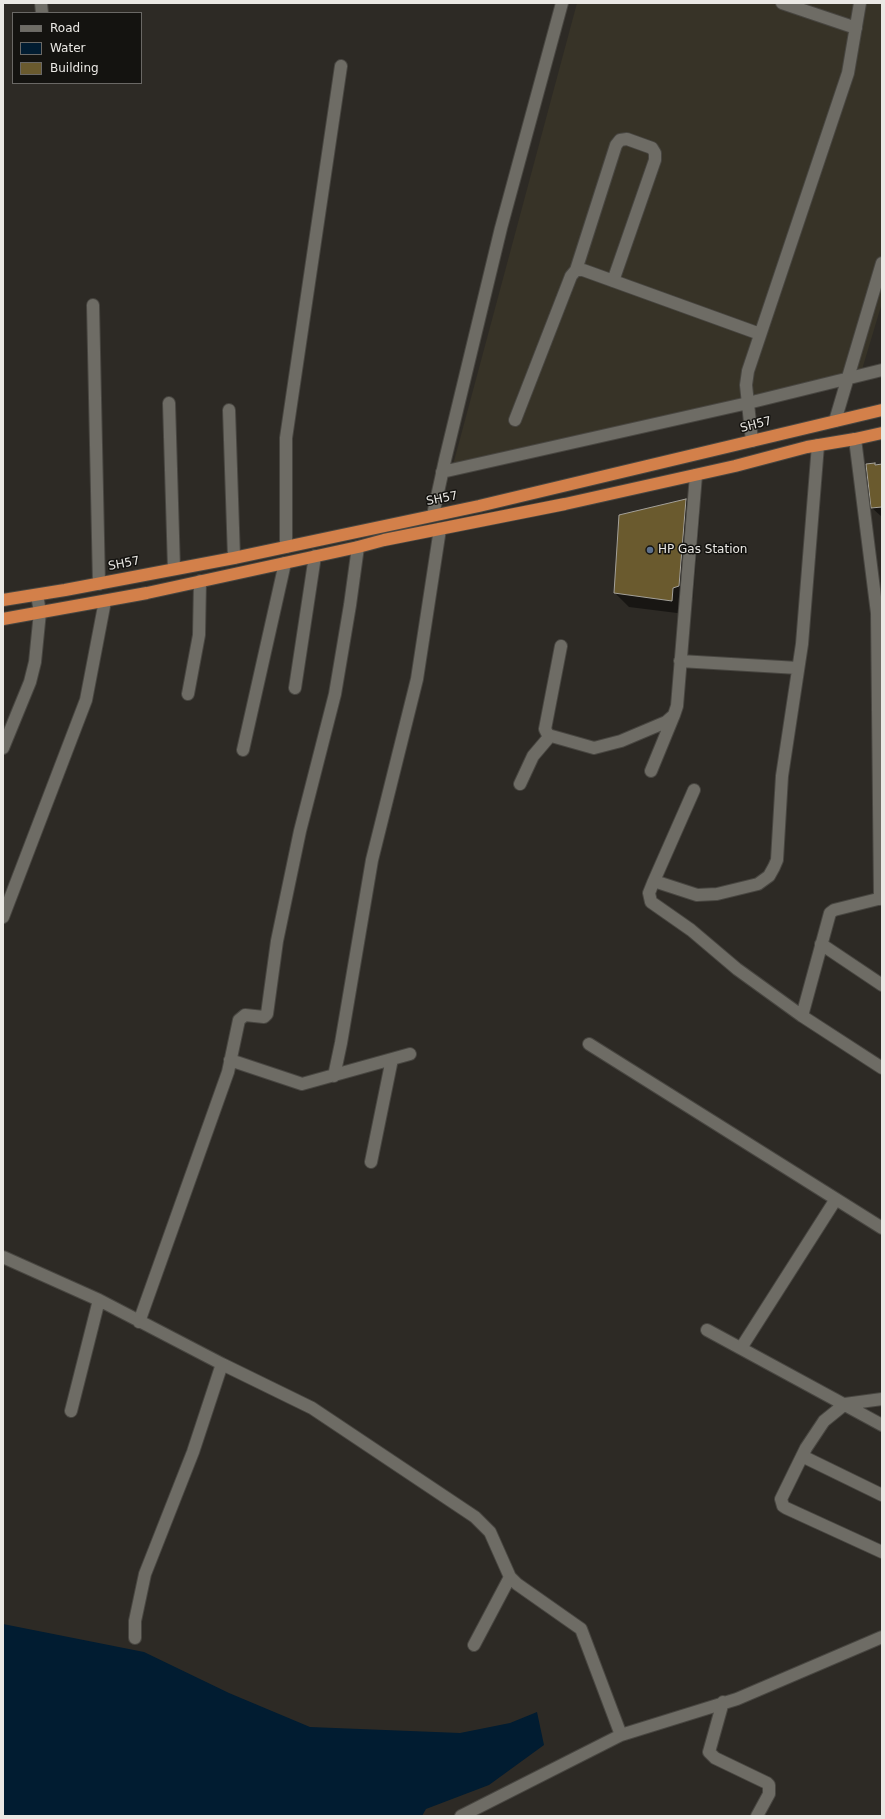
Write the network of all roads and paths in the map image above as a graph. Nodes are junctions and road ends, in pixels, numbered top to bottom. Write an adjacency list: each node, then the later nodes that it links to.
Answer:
1 (562, 3): 25 (street)
2 (782, 3): 4 (street)
3 (860, 3): 4 (street)
4 (856, 28): 10 (street)
5 (341, 66): 29 (street)
6 (882, 263): 12 (street)
7 (576, 270): 8 (street); 8 (street); 17 (street)
8 (613, 281): 10 (street)
9 (93, 305): 36 (street)
10 (760, 334): 14 (street)
11 (882, 370): 12 (street)
12 (848, 377): 14 (street); 18 (street)
13 (169, 402): 34 (street)
14 (748, 403): 21 (street); 25 (street)
15 (229, 410): 32 (street)
16 (882, 410): 18 (highway, SH57)
17 (515, 420)
18 (835, 421): 21 (highway, SH57)
19 (882, 433): 20 (highway)
20 (855, 439): 22 (highway); 55 (street)
21 (752, 441): 23 (highway, SH57)
22 (818, 445): 24 (highway); 44 (street)
23 (730, 446): 24 (highway); 27 (highway, SH57)
24 (735, 466): 26 (highway)
25 (442, 472): 27 (street)
26 (696, 475): 28 (highway); 43 (street)
27 (433, 515): 29 (highway, SH57)
28 (440, 529): 30 (highway); 65 (street)
29 (286, 547): 32 (highway, SH57)
30 (358, 547): 31 (highway); 63 (street)
31 (315, 556): 33 (highway); 45 (street)
32 (234, 558): 34 (highway, SH57)
33 (284, 563): 35 (highway); 50 (street)
34 (174, 569): 36 (highway, SH57)
35 (200, 582): 39 (highway); 46 (street)
36 (99, 584): 37 (highway, SH57)
37 (37, 595): 38 (highway, SH57); 40 (street)
38 (3, 600)
39 (105, 600): 40 (highway); 56 (street)
40 (40, 612): 41 (highway); 49 (street)
41 (3, 619)
42 (561, 646): 48 (street)
43 (680, 661): 44 (street); 47 (street)
44 (798, 668): 54 (street)
45 (295, 688)
46 (188, 694)
47 (674, 715): 48 (street); 51 (street)
48 (550, 736): 52 (street)
49 (3, 748)
50 (242, 750)
51 (651, 771)
52 (520, 784)
53 (694, 790): 54 (street)
54 (654, 881): 59 (street)
55 (881, 899): 57 (street)
56 (3, 917)
57 (821, 944): 58 (street); 59 (street)
58 (882, 985)
59 (802, 1016): 64 (street)
60 (589, 1044): 67 (street)
61 (410, 1054): 62 (street)
62 (392, 1059): 65 (street); 66 (street)
63 (230, 1060): 65 (street); 71 (street)
64 (882, 1068)
65 (334, 1076)
66 (371, 1162)
67 (836, 1199): 68 (street); 73 (street)
68 (882, 1228)
69 (3, 1257): 70 (street)
70 (99, 1300): 71 (street); 77 (street)
71 (139, 1322): 74 (street)
72 (707, 1330): 73 (street)
73 (741, 1348): 76 (street)
74 (222, 1364): 82 (street); 84 (street)
75 (882, 1399): 76 (street)
76 (845, 1404): 78 (street); 79 (street)
77 (71, 1412)
78 (882, 1425)
79 (802, 1456): 80 (street); 81 (street)
80 (882, 1495)
81 (882, 1552)
82 (510, 1577): 85 (street); 87 (street)
83 (882, 1637): 86 (street)
84 (136, 1638)
85 (474, 1645)
86 (723, 1702): 87 (street); 89 (street)
87 (621, 1735): 88 (street)
88 (460, 1816)
89 (757, 1816)

